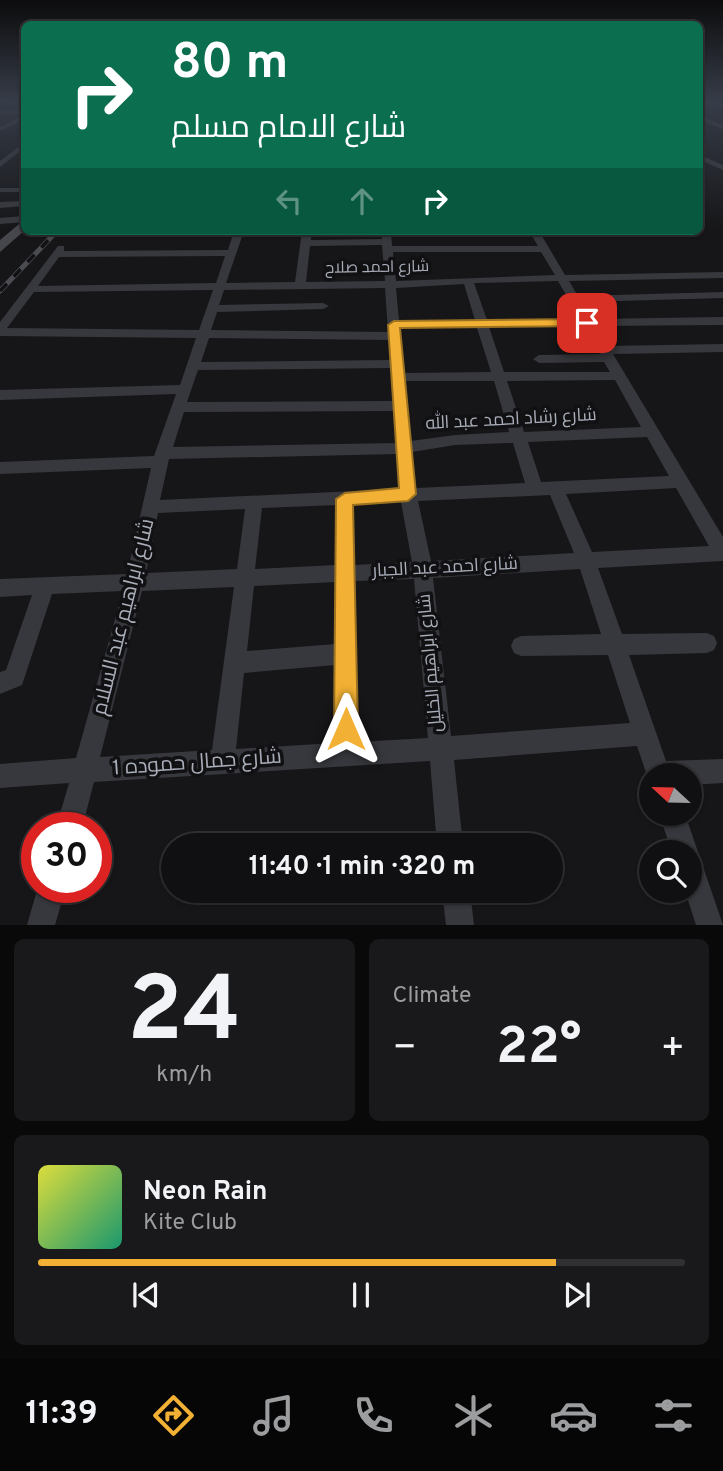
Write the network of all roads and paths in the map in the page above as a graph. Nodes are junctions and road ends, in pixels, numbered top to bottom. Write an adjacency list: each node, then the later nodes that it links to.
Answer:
1 (21, 148): 3 (street)
2 (703, 159): 4 (street)
3 (0, 165)
4 (723, 168)
5 (0, 190): 6 (street)
6 (21, 190)
7 (21, 204): 8 (street)
8 (0, 205)
9 (0, 221): 10 (street)
10 (21, 222)
11 (21, 224): 16 (street)
12 (72, 235): 22 (street)
13 (238, 235): 21 (street, شارع ابراهيم عبد السلام)
14 (307, 235): 18 (street)
15 (536, 235): 20 (street)
16 (6, 236): 19 (street)
17 (387, 241): 18 (street); 20 (street); 28 (street, شارع ابراهيم الخليل)
18 (306, 243): 27 (street)
19 (0, 248)
20 (545, 249): 24 (street)
21 (231, 253): 22 (street); 26 (street, شارع ابراهيم عبد السلام)
22 (56, 254): 29 (street)
23 (721, 277): 24 (street, شارع احمد صلاح)
24 (561, 278): 25 (street, شارع احمد صلاح); 31 (street)
25 (468, 280): 28 (street, شارع احمد صلاح); 36 (street)
26 (220, 285): 27 (street, شارع احمد صلاح); 29 (street, شارع احمد صلاح); 33 (street, شارع ابراهيم عبد السلام)
27 (300, 285): 28 (street, شارع احمد صلاح)
28 (391, 285): 37 (street, شارع ابراهيم الخليل)
29 (30, 289): 38 (street)
30 (723, 295): 31 (street)
31 (574, 299): 35 (street)
32 (323, 306): 33 (street)
33 (211, 309): 39 (street, شارع ابراهيم عبد السلام)
34 (723, 321): 35 (street)
35 (587, 323): 36 (street); 41 (street)
36 (482, 324): 37 (street); 46 (street)
37 (394, 330): 39 (street); 44 (street, شارع ابراهيم الخليل)
38 (0, 331): 39 (street)
39 (201, 335): 43 (street, شارع ابراهيم عبد السلام)
40 (723, 348): 41 (street)
41 (605, 354): 42 (street); 45 (street)
42 (539, 359)
43 (191, 366): 44 (street); 48 (street, شارع ابراهيم عبد السلام)
44 (398, 371): 46 (street); 49 (street, شارع ابراهيم الخليل)
45 (618, 376): 46 (street); 50 (street)
46 (499, 377): 51 (street)
47 (0, 395): 48 (street)
48 (180, 398): 49 (street); 53 (street, شارع ابراهيم عبد السلام)
49 (401, 406): 52 (street, شارع ابراهيم الخليل)
50 (651, 432): 51 (street, شارع رشاد احمد عبد الله); 55 (street)
51 (517, 438): 52 (street, شارع رشاد احمد عبد الله); 56 (street)
52 (405, 448): 53 (street, شارع رشاد احمد عبد الله); 57 (street, شارع ابراهيم الخليل)
53 (161, 458): 54 (street, شارع رشاد احمد عبد الله); 60 (street, شارع ابراهيم عبد السلام)
54 (0, 468)
55 (680, 482): 56 (street); 61 (street)
56 (545, 488): 57 (street); 62 (street)
57 (408, 494): 58 (street); 63 (street, شارع ابراهيم الخليل)
58 (345, 499): 59 (street); 64 (street)
59 (254, 503): 60 (street); 65 (street)
60 (150, 507): 66 (street, شارع ابراهيم عبد السلام)
61 (723, 553): 62 (street, شارع احمد عبد الجبار)
62 (586, 559): 63 (street, شارع احمد عبد الجبار); 70 (street)
63 (423, 570): 64 (street, شارع احمد عبد الجبار); 76 (street, شارع ابراهيم الخليل)
64 (345, 574): 65 (street, شارع احمد عبد الجبار); 72 (street)
65 (244, 577): 66 (street, شارع احمد عبد الجبار); 73 (street)
66 (135, 581): 67 (street, شارع احمد عبد الجبار); 80 (street, شارع ابراهيم عبد السلام)
67 (45, 586): 68 (street, شارع احمد عبد الجبار); 74 (street)
68 (0, 588)
69 (707, 643): 70 (street)
70 (615, 645): 71 (street); 75 (street)
71 (522, 646)
72 (345, 654): 73 (street); 77 (street)
73 (233, 663): 78 (street)
74 (0, 683)
75 (645, 734): 76 (street, شارع جمال حموده 1); 79 (street)
76 (439, 751): 77 (street, شارع جمال حموده 1); 85 (street, شارع ابراهيم الخليل)
77 (346, 754): 78 (street, شارع جمال حموده 1)
78 (223, 760): 80 (street, شارع جمال حموده 1)
79 (655, 763)
80 (86, 770): 83 (street, شارع جمال حموده 1); 84 (street, شارع ابراهيم عبد السلام)
81 (723, 771): 82 (street)
82 (702, 772)
83 (0, 776)
84 (74, 812)
85 (449, 833)
86 (702, 894): 89 (street)
87 (47, 903): 90 (street)
88 (457, 903): 91 (street)
89 (714, 924)
90 (41, 925)
91 (460, 925)

